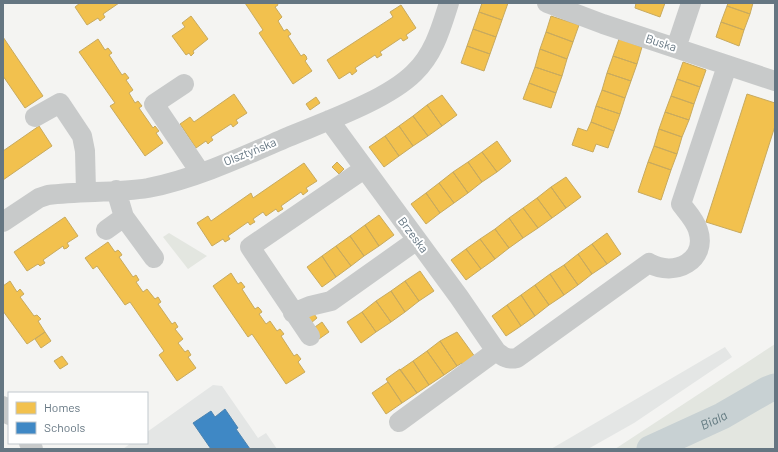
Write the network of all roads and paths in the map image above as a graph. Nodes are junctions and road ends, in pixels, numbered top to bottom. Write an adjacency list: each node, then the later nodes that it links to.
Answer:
1 (449, 3): 9 (street, Olsztyńska)
2 (547, 3): 4 (street, Buska)
3 (691, 3): 4 (street)
4 (676, 48): 5 (street, Buska)
5 (727, 66): 6 (street, Buska); 21 (street)
6 (775, 81)
7 (184, 84): 11 (street)
8 (36, 117): 13 (street)
9 (328, 120): 10 (street, Brzeska); 11 (street, Olsztyńska)
10 (364, 169): 17 (street, Brzeska); 19 (street)
11 (200, 172): 12 (street, Olsztyńska)
12 (116, 190): 13 (street, Olsztyńska); 14 (street)
13 (86, 191): 15 (street, Olsztyńska)
14 (124, 217): 16 (street); 18 (street)
15 (3, 222)
16 (106, 230)
17 (417, 240): 19 (street); 21 (street, Brzeska)
18 (154, 258)
19 (293, 313): 20 (street)
20 (310, 336)
21 (496, 351): 22 (street)
22 (399, 422)

